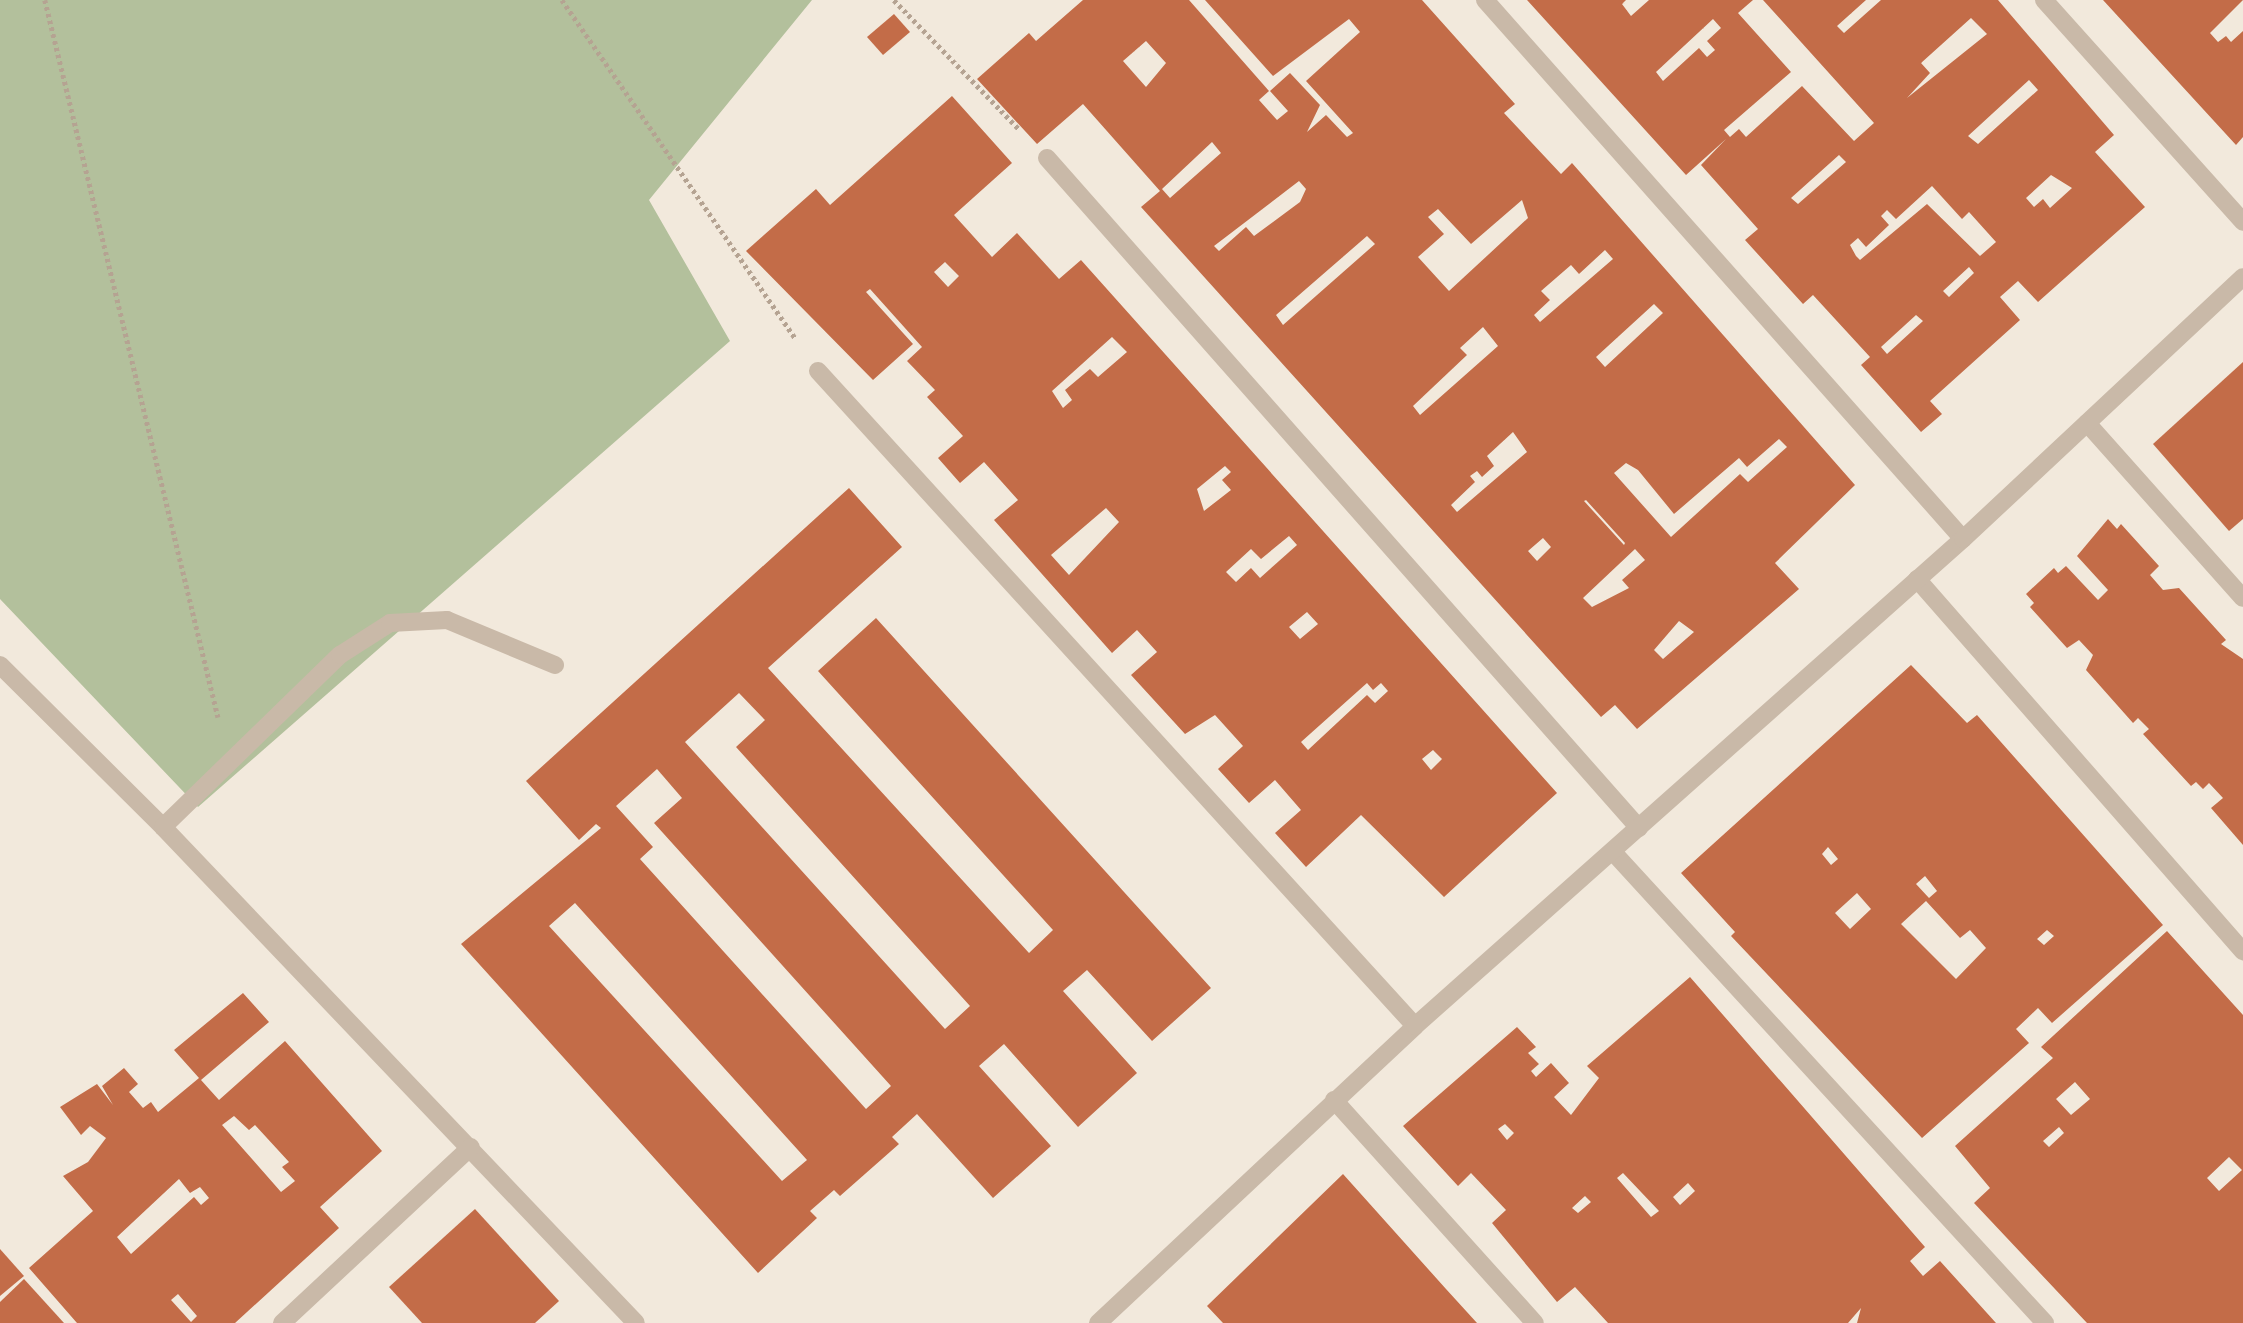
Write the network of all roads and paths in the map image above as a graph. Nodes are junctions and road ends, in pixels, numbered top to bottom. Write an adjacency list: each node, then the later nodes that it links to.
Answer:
1 (45, 0): 16 (path)
2 (562, 0): 9 (path)
3 (894, 0): 6 (path)
4 (1485, 0): 11 (street)
5 (2045, 0): 7 (street)
6 (1047, 158): 18 (street)
7 (2243, 222)
8 (2243, 278): 10 (street)
9 (818, 371): 21 (street)
10 (2087, 423): 11 (street); 13 (street)
11 (1963, 539): 12 (street)
12 (1917, 579): 18 (street); 20 (street)
13 (2243, 598)
14 (0, 665): 17 (street)
15 (555, 665): 16 (street)
16 (229, 763): 17 (street)
17 (163, 827): 23 (street)
18 (1639, 828): 19 (street)
19 (1613, 852): 21 (street); 28 (street)
20 (2243, 952)
21 (1415, 1026): 22 (street)
22 (1334, 1100): 26 (street); 27 (street)
23 (471, 1147): 24 (street); 25 (street)
24 (282, 1323)
25 (636, 1323)
26 (1098, 1323)
27 (1535, 1323)
28 (2045, 1323)

